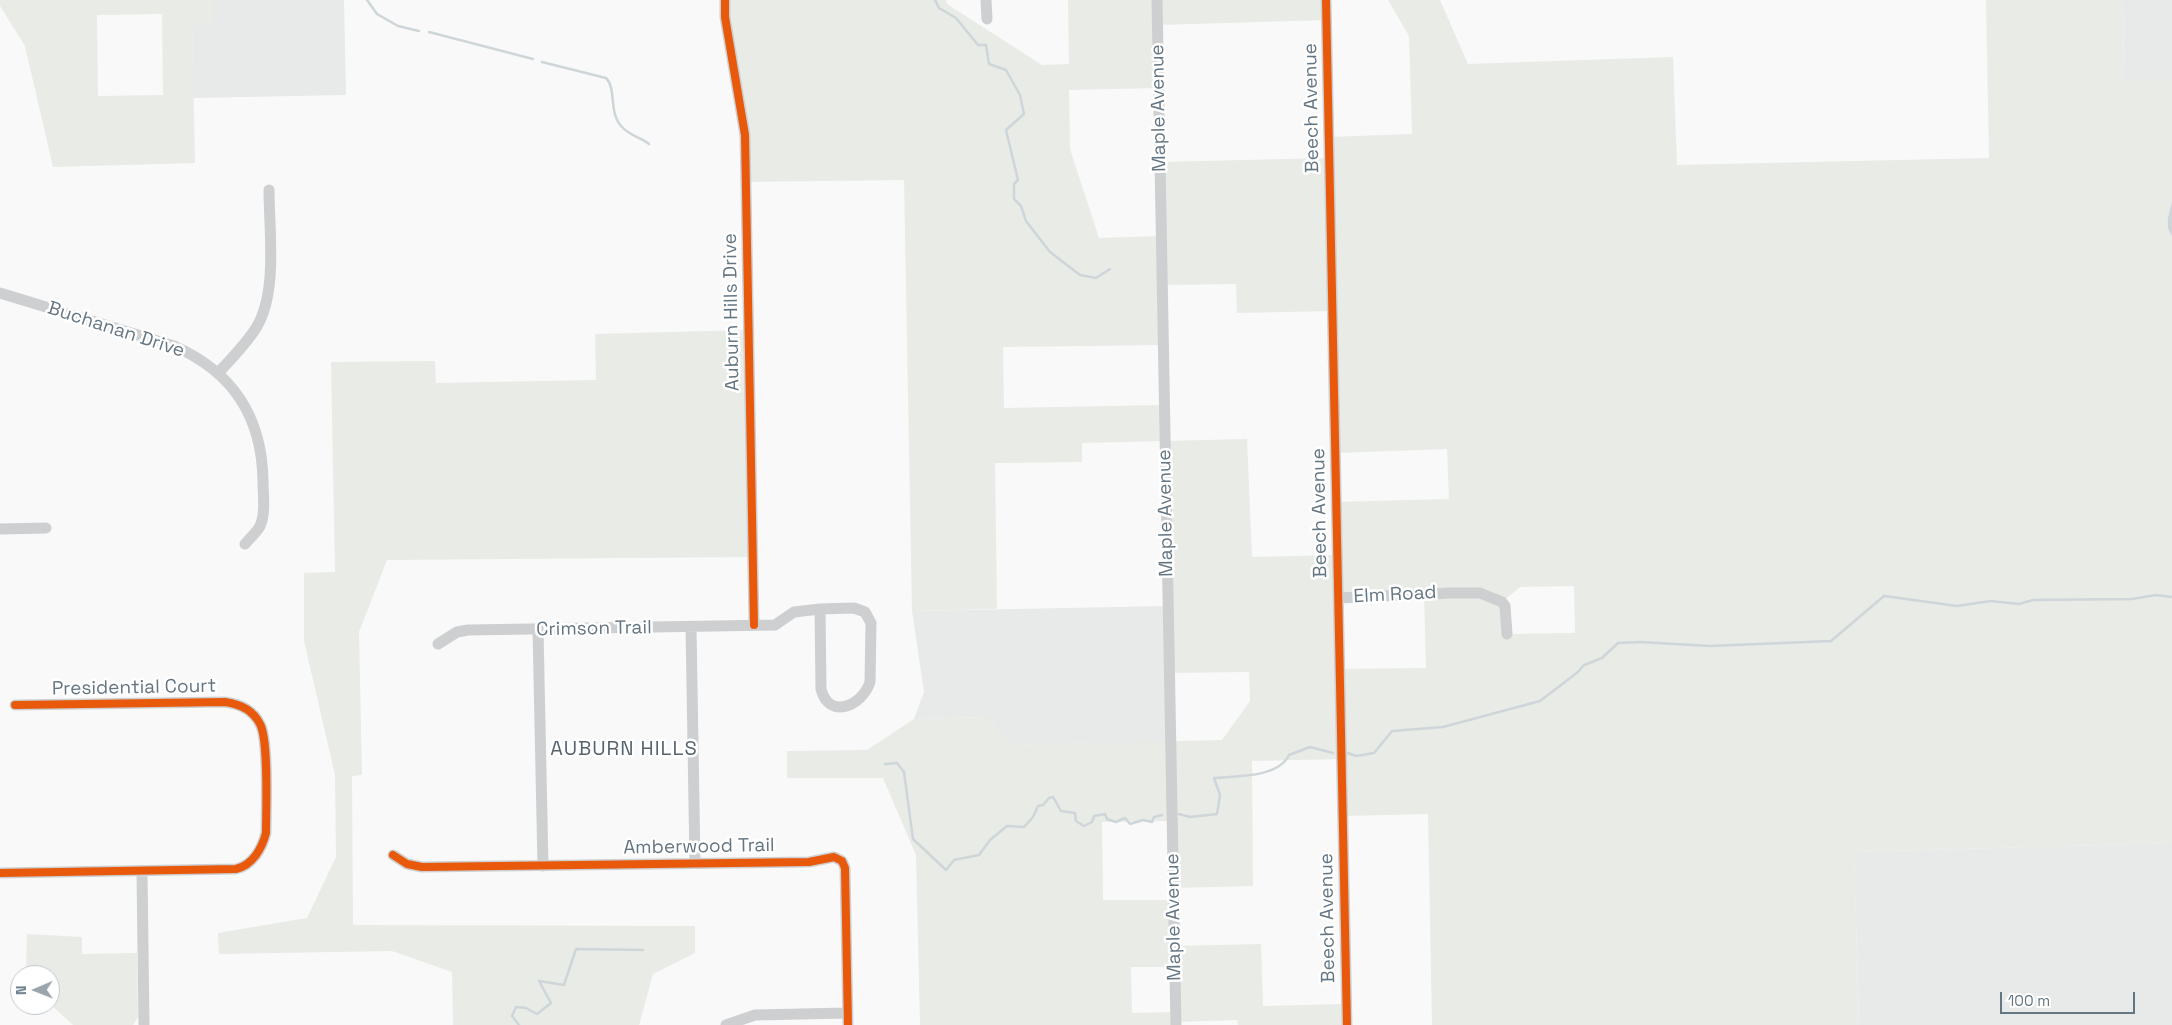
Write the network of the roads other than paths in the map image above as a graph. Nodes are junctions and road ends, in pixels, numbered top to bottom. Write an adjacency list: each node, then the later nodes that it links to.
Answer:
1 (725, 0): 14 (street, Auburn Hills Drive)
2 (986, 0): 5 (street)
3 (1157, 0): 28 (street, Maple Avenue)
4 (1326, 0): 12 (street, Beech Avenue)
5 (987, 19)
6 (269, 190): 8 (street)
7 (0, 293): 8 (street, Buchanan Drive)
8 (219, 372): 11 (street, Buchanan Drive)
9 (46, 528): 10 (street)
10 (0, 529)
11 (245, 544)
12 (1338, 598): 17 (street, Elm Road); 29 (street, Beech Avenue)
13 (820, 610): 13 (street, Crimson Trail); 14 (street, Crimson Trail)
14 (754, 626): 15 (street, Crimson Trail)
15 (691, 627): 16 (street, Crimson Trail); 21 (street)
16 (538, 630): 18 (street, Crimson Trail); 22 (street)
17 (1507, 634)
18 (438, 644)
19 (15, 705): 23 (street, Presidential Court)
20 (393, 855): 22 (street, Amberwood Trail)
21 (694, 863): 22 (street, Amberwood Trail); 25 (street, Amberwood Trail)
22 (543, 866)
23 (142, 870): 24 (street, Presidential Court); 26 (street)
24 (0, 873)
25 (848, 1019): 27 (street)
26 (144, 1025)
27 (726, 1025)
28 (1176, 1025)
29 (1347, 1025)

